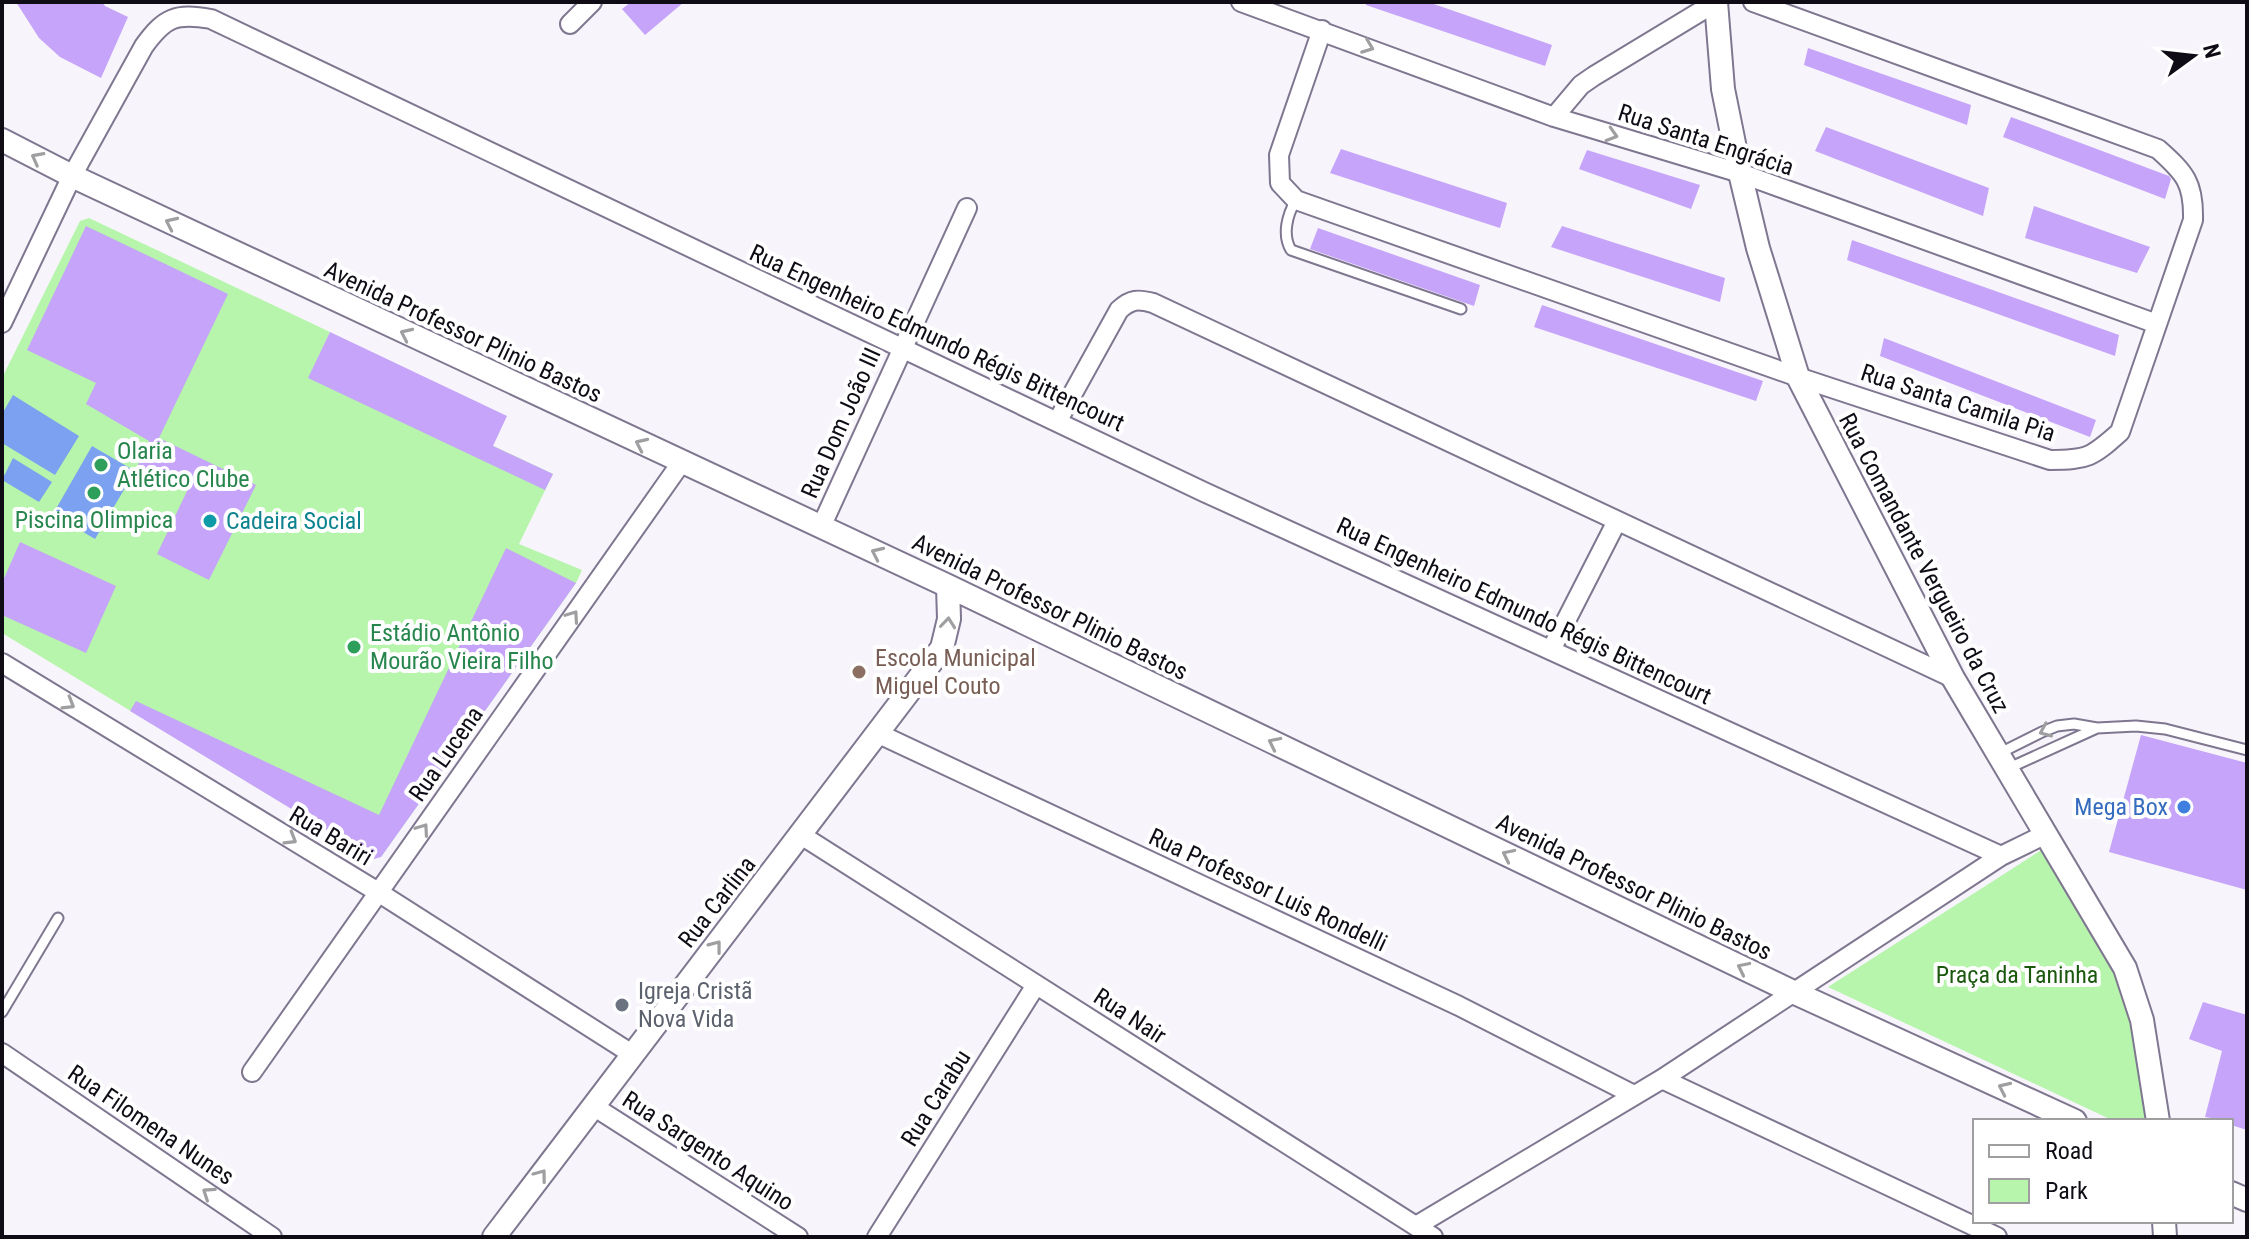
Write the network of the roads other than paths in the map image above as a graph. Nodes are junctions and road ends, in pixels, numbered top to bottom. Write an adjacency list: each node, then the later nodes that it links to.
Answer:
1 (592, 2): 5 (street)
2 (1243, 2): 6 (street, Rua Santa Engrácia)
3 (1716, 2): 7 (street); 9 (street, Rua Comandante Vergueiro da Cruz)
4 (1753, 2): 15 (street, Rua Santa Camila Pia)
5 (570, 24)
6 (1322, 30): 7 (street, Rua Santa Engrácia, one-way to 7); 11 (street)
7 (1554, 117): 9 (street, Rua Santa Engrácia, one-way to 9)
8 (2, 140): 10 (street, Avenida Professor Plinio Bastos, one-way to 8)
9 (1740, 173): 15 (street, Rua Santa Engrácia); 17 (street, Rua Comandante Vergueiro da Cruz)
10 (72, 176): 14 (street, Rua Engenheiro Edmundo Régis Bittencourt); 16 (street, Rua Engenheiro Edmundo Régis Bittencourt); 19 (street, Avenida Professor Plinio Bastos, one-way to 10)
11 (1296, 200): 13 (lane); 17 (street, Rua Santa Camila Pia)
12 (967, 208): 16 (street, Rua Dom João III)
13 (1461, 309)
14 (2, 323)
15 (2157, 324): 17 (street, Rua Santa Camila Pia)
16 (901, 348): 18 (street, Rua Engenheiro Edmundo Régis Bittencourt); 21 (street, Rua Dom João III)
17 (1798, 377): 25 (street, Rua Comandante Vergueiro da Cruz)
18 (1057, 422): 20 (street); 23 (street, Rua Engenheiro Edmundo Régis Bittencourt)
19 (681, 463): 21 (street, Avenida Professor Plinio Bastos); 33 (street, Rua Lucena, one-way to 19)
20 (1617, 521): 23 (street); 25 (street)
21 (821, 527): 22 (street, Avenida Professor Plinio Bastos, one-way to 21)
22 (948, 586): 27 (street, Rua Carlina, one-way to 22); 36 (street, Avenida Professor Plinio Bastos, one-way to 22)
23 (1551, 650): 32 (street, Rua Engenheiro Edmundo Régis Bittencourt)
24 (2, 663): 33 (street, Rua Bariri, one-way to 33)
25 (1953, 678): 29 (street, Rua Comandante Vergueiro da Cruz)
26 (2097, 728): 28 (lane); 29 (lane); 29 (lane, one-way to 29)
27 (879, 734): 30 (street, Rua Carlina); 42 (street, Rua Professor Luis Rondelli)
28 (2247, 750)
29 (2001, 762): 31 (street, Rua Comandante Vergueiro da Cruz)
30 (801, 835): 35 (street, Rua Nair); 39 (street, Rua Carlina, one-way to 30)
31 (2044, 835): 32 (street); 45 (street, Rua Comandante Vergueiro da Cruz)
32 (2001, 856): 36 (street)
33 (378, 892): 39 (street, Rua Bariri); 40 (street, Rua Lucena)
34 (58, 918): 37 (lane)
35 (1036, 985): 46 (street, Rua Nair); 50 (street, Rua Carabu)
36 (1793, 992): 41 (street); 44 (street, Avenida Professor Plinio Bastos, one-way to 36)
37 (2, 1012)
38 (2, 1053): 47 (street, Rua Filomena Nunes, one-way to 38)
39 (632, 1054): 43 (street, Rua Carlina)
40 (252, 1072)
41 (1662, 1079): 42 (street); 52 (street)
42 (1634, 1095): 46 (street)
43 (593, 1106): 48 (street, Rua Carlina, one-way to 43); 49 (street, Rua Sargento Aquino)
44 (2071, 1119)
45 (2158, 1119)
46 (1416, 1226): 51 (street, Rua Nair)
47 (272, 1237)
48 (494, 1237)
49 (798, 1237)
50 (877, 1237)
51 (1433, 1237)
52 (1997, 1237)

